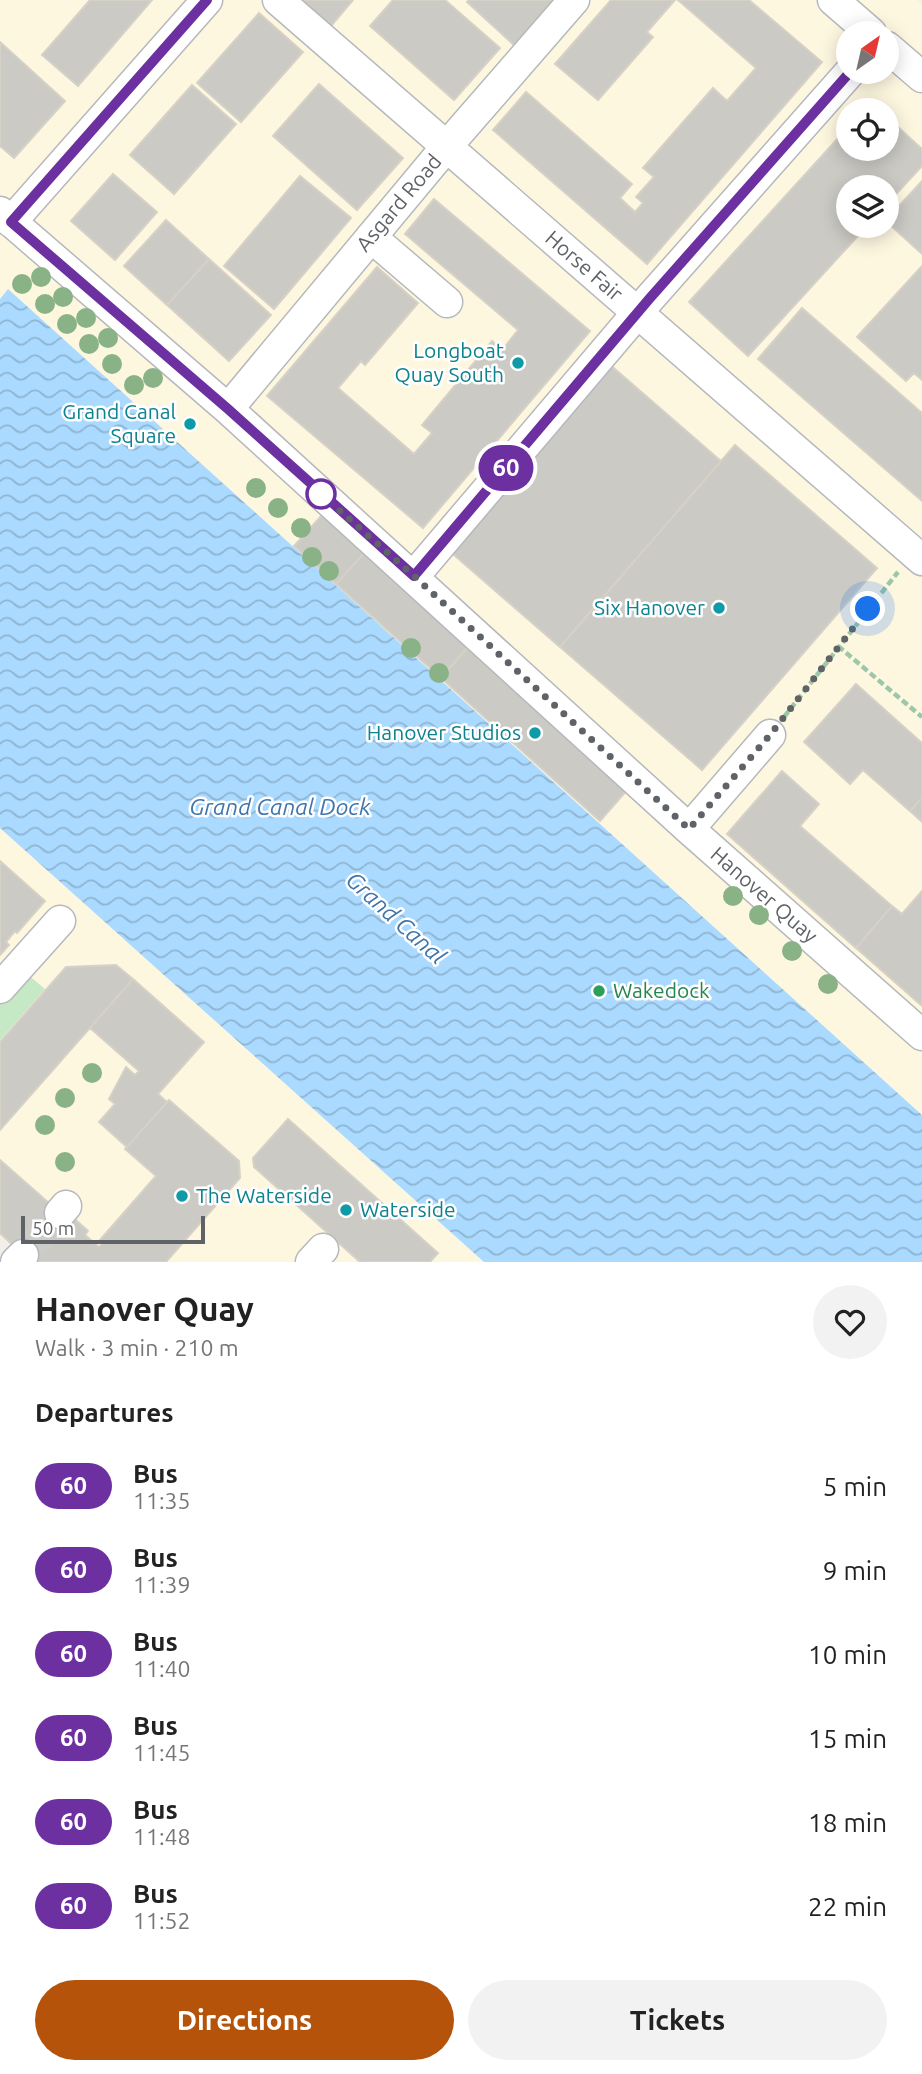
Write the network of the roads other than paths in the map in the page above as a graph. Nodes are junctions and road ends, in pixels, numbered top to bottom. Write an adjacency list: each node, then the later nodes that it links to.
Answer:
1 (207, 0): 10 (street)
2 (278, 0): 9 (street, Horse Fair)
3 (573, 0): 9 (street, Asgard Road)
4 (833, 0): 5 (street)
5 (858, 21)
6 (900, 58): 7 (street)
7 (922, 77)
8 (839, 84): 13 (street)
9 (447, 146): 11 (street, Asgard Road); 13 (street, Horse Fair)
10 (6, 217): 14 (street, Hanover Quay)
11 (371, 237): 12 (street); 14 (street, Asgard Road)
12 (447, 302)
13 (638, 313): 15 (street, Horse Fair); 16 (street)
14 (228, 409): 16 (street, Hanover Quay)
15 (918, 556)
16 (414, 576): 18 (street, Hanover Quay)
17 (770, 735): 18 (street)
18 (689, 829): 21 (street, Hanover Quay)
19 (60, 921): 20 (street)
20 (0, 988)
21 (921, 1033)

